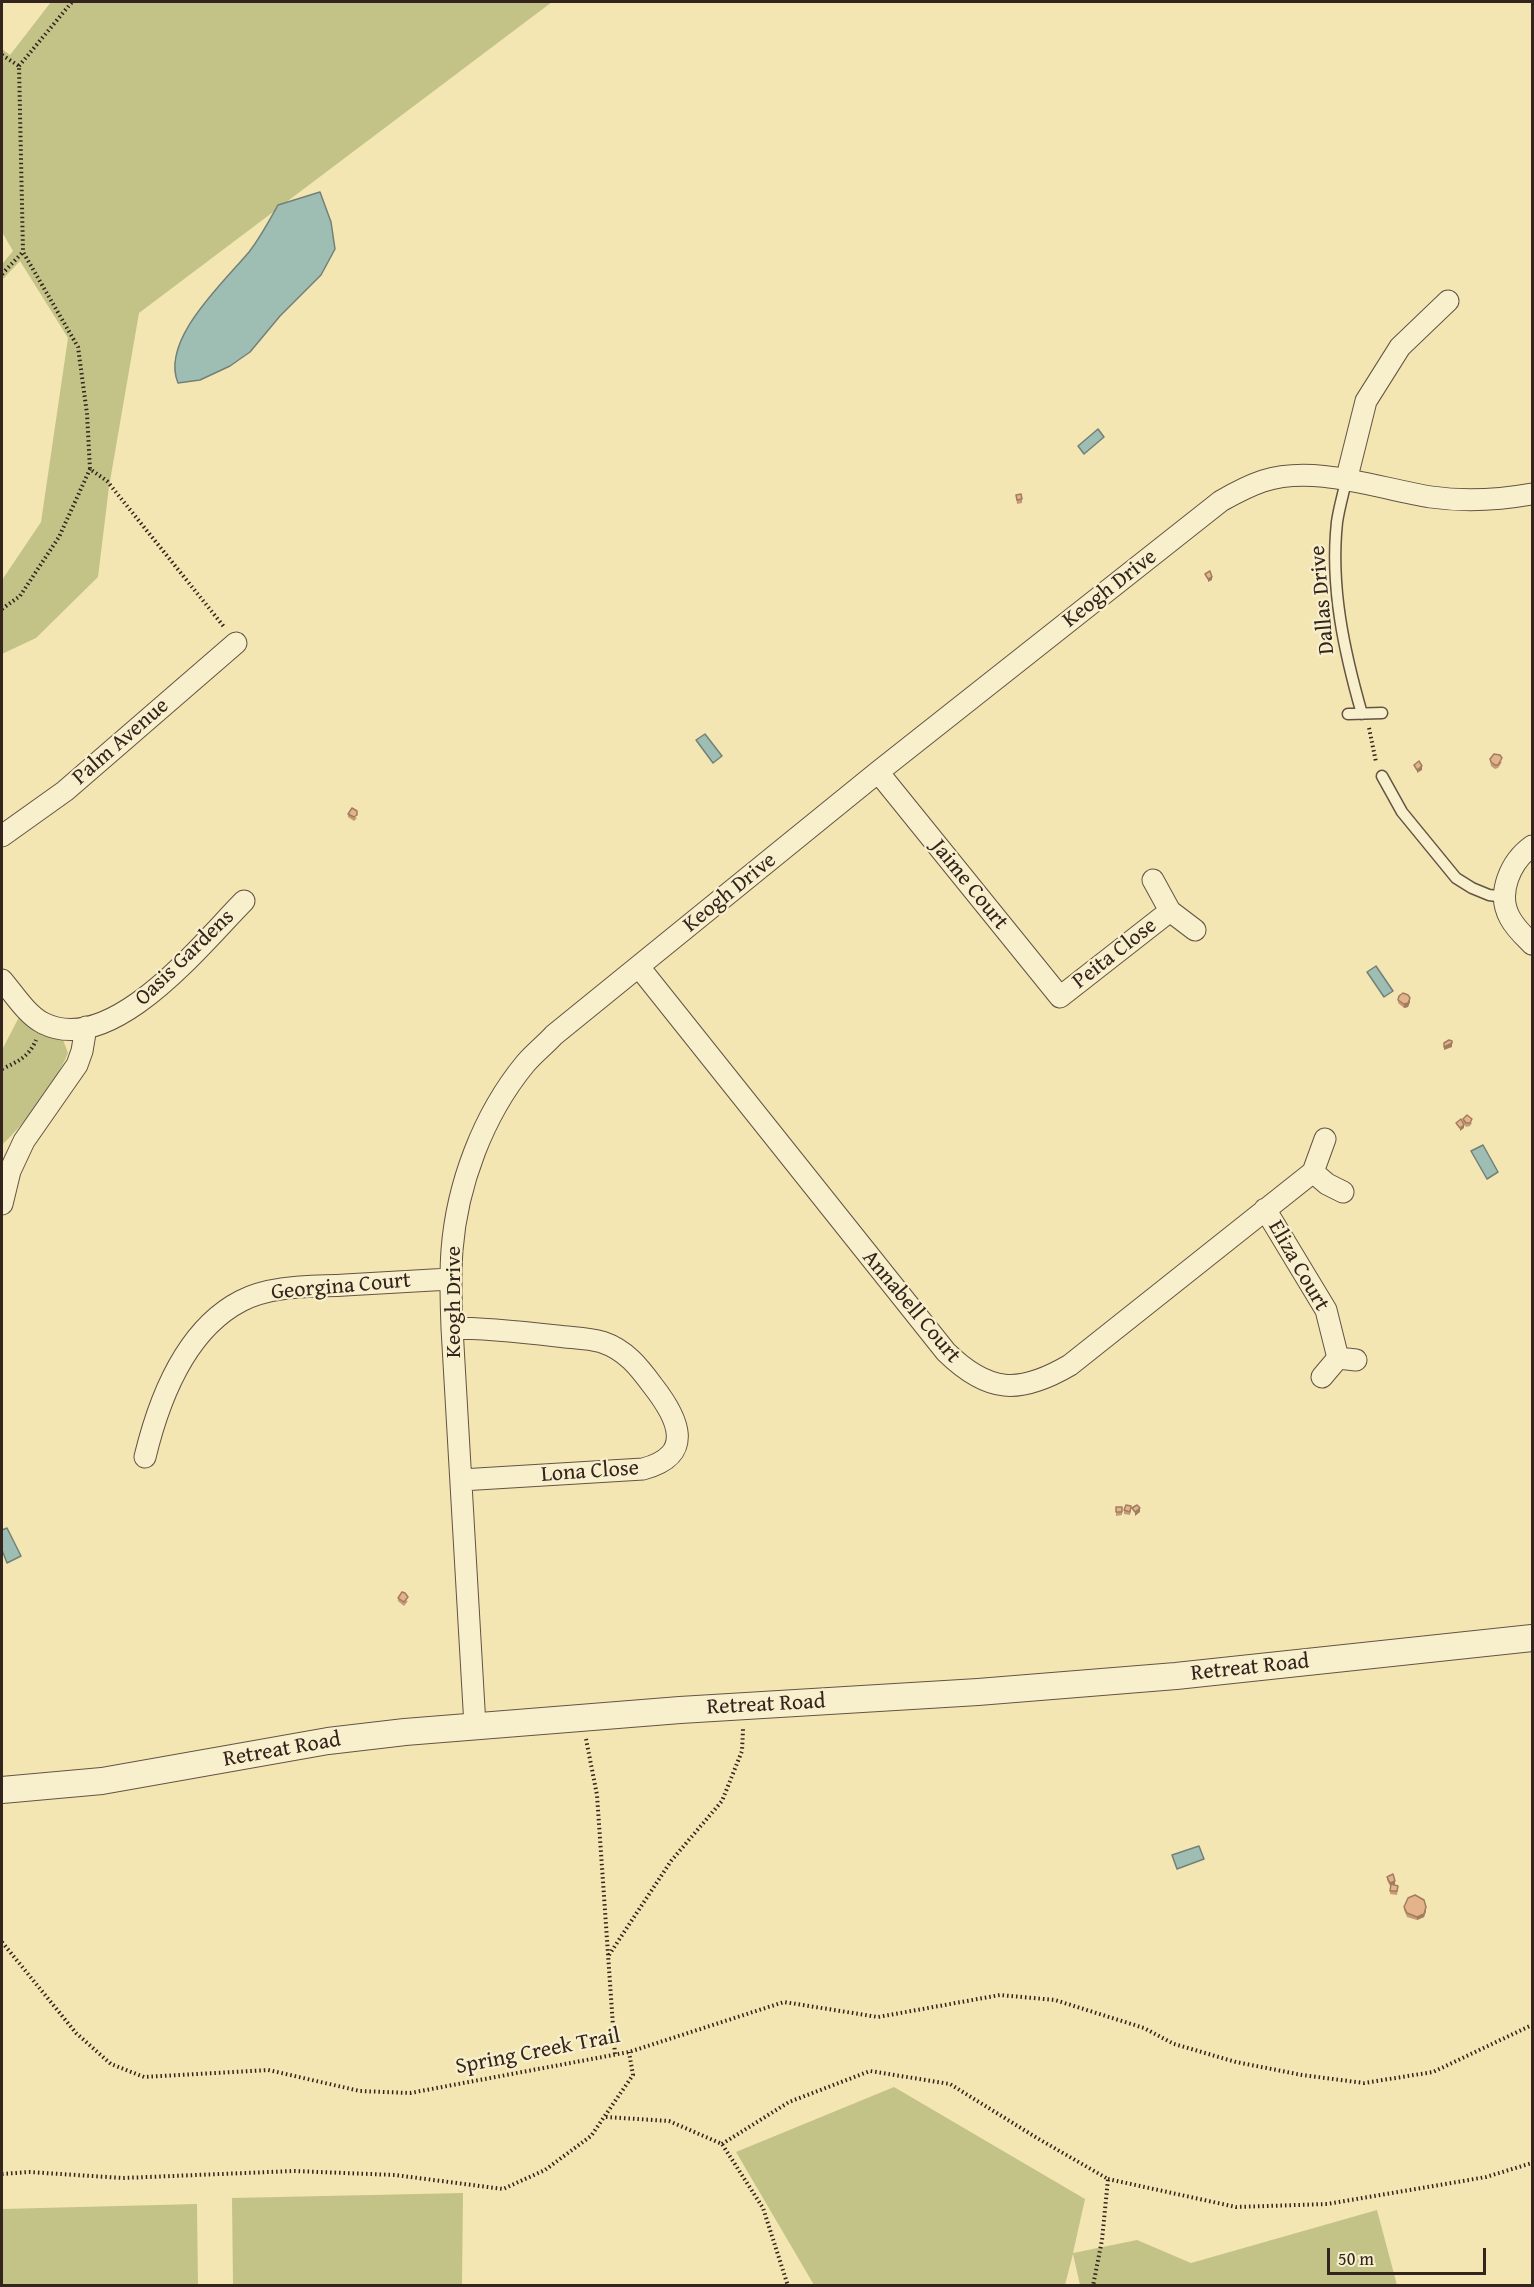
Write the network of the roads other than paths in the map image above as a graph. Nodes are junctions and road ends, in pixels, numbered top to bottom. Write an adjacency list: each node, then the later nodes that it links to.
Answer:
1 (1448, 301): 2 (street)
2 (1346, 481): 3 (street, Keogh Drive); 7 (lane, Dallas Drive); 8 (street, Keogh Drive)
3 (1533, 494)
4 (236, 643): 10 (street, Palm Avenue)
5 (1382, 713): 7 (lane)
6 (1348, 714): 7 (lane)
7 (1362, 714)
8 (878, 772): 18 (street, Keogh Drive); 20 (street, Jaime Court)
9 (1382, 776): 13 (lane)
10 (2, 836)
11 (1533, 846): 13 (street)
12 (1153, 880): 15 (street, Peita Close)
13 (1505, 897): 17 (street)
14 (244, 901): 21 (street, Oasis Gardens)
15 (1170, 911): 16 (street, Peita Close); 20 (street, Peita Close)
16 (1195, 930)
17 (1533, 944)
18 (639, 967): 27 (street, Annabell Court); 28 (street, Keogh Drive)
19 (2, 980): 21 (street, Oasis Gardens)
20 (1060, 997)
21 (86, 1027): 23 (street)
22 (1325, 1139): 24 (street)
23 (6, 1170): 26 (street)
24 (1313, 1172): 25 (street); 27 (street, Annabell Court)
25 (1343, 1192)
26 (2, 1204)
27 (1265, 1209): 30 (street, Eliza Court)
28 (450, 1279): 29 (street, Keogh Drive); 31 (street, Georgina Court)
29 (452, 1328): 32 (street, Keogh Drive); 32 (street, Lona Close)
30 (1322, 1377)
31 (145, 1456)
32 (461, 1480): 34 (street, Keogh Drive)
33 (1533, 1638): 34 (street, Retreat Road)
34 (475, 1726): 35 (street, Retreat Road)
35 (2, 1790)

